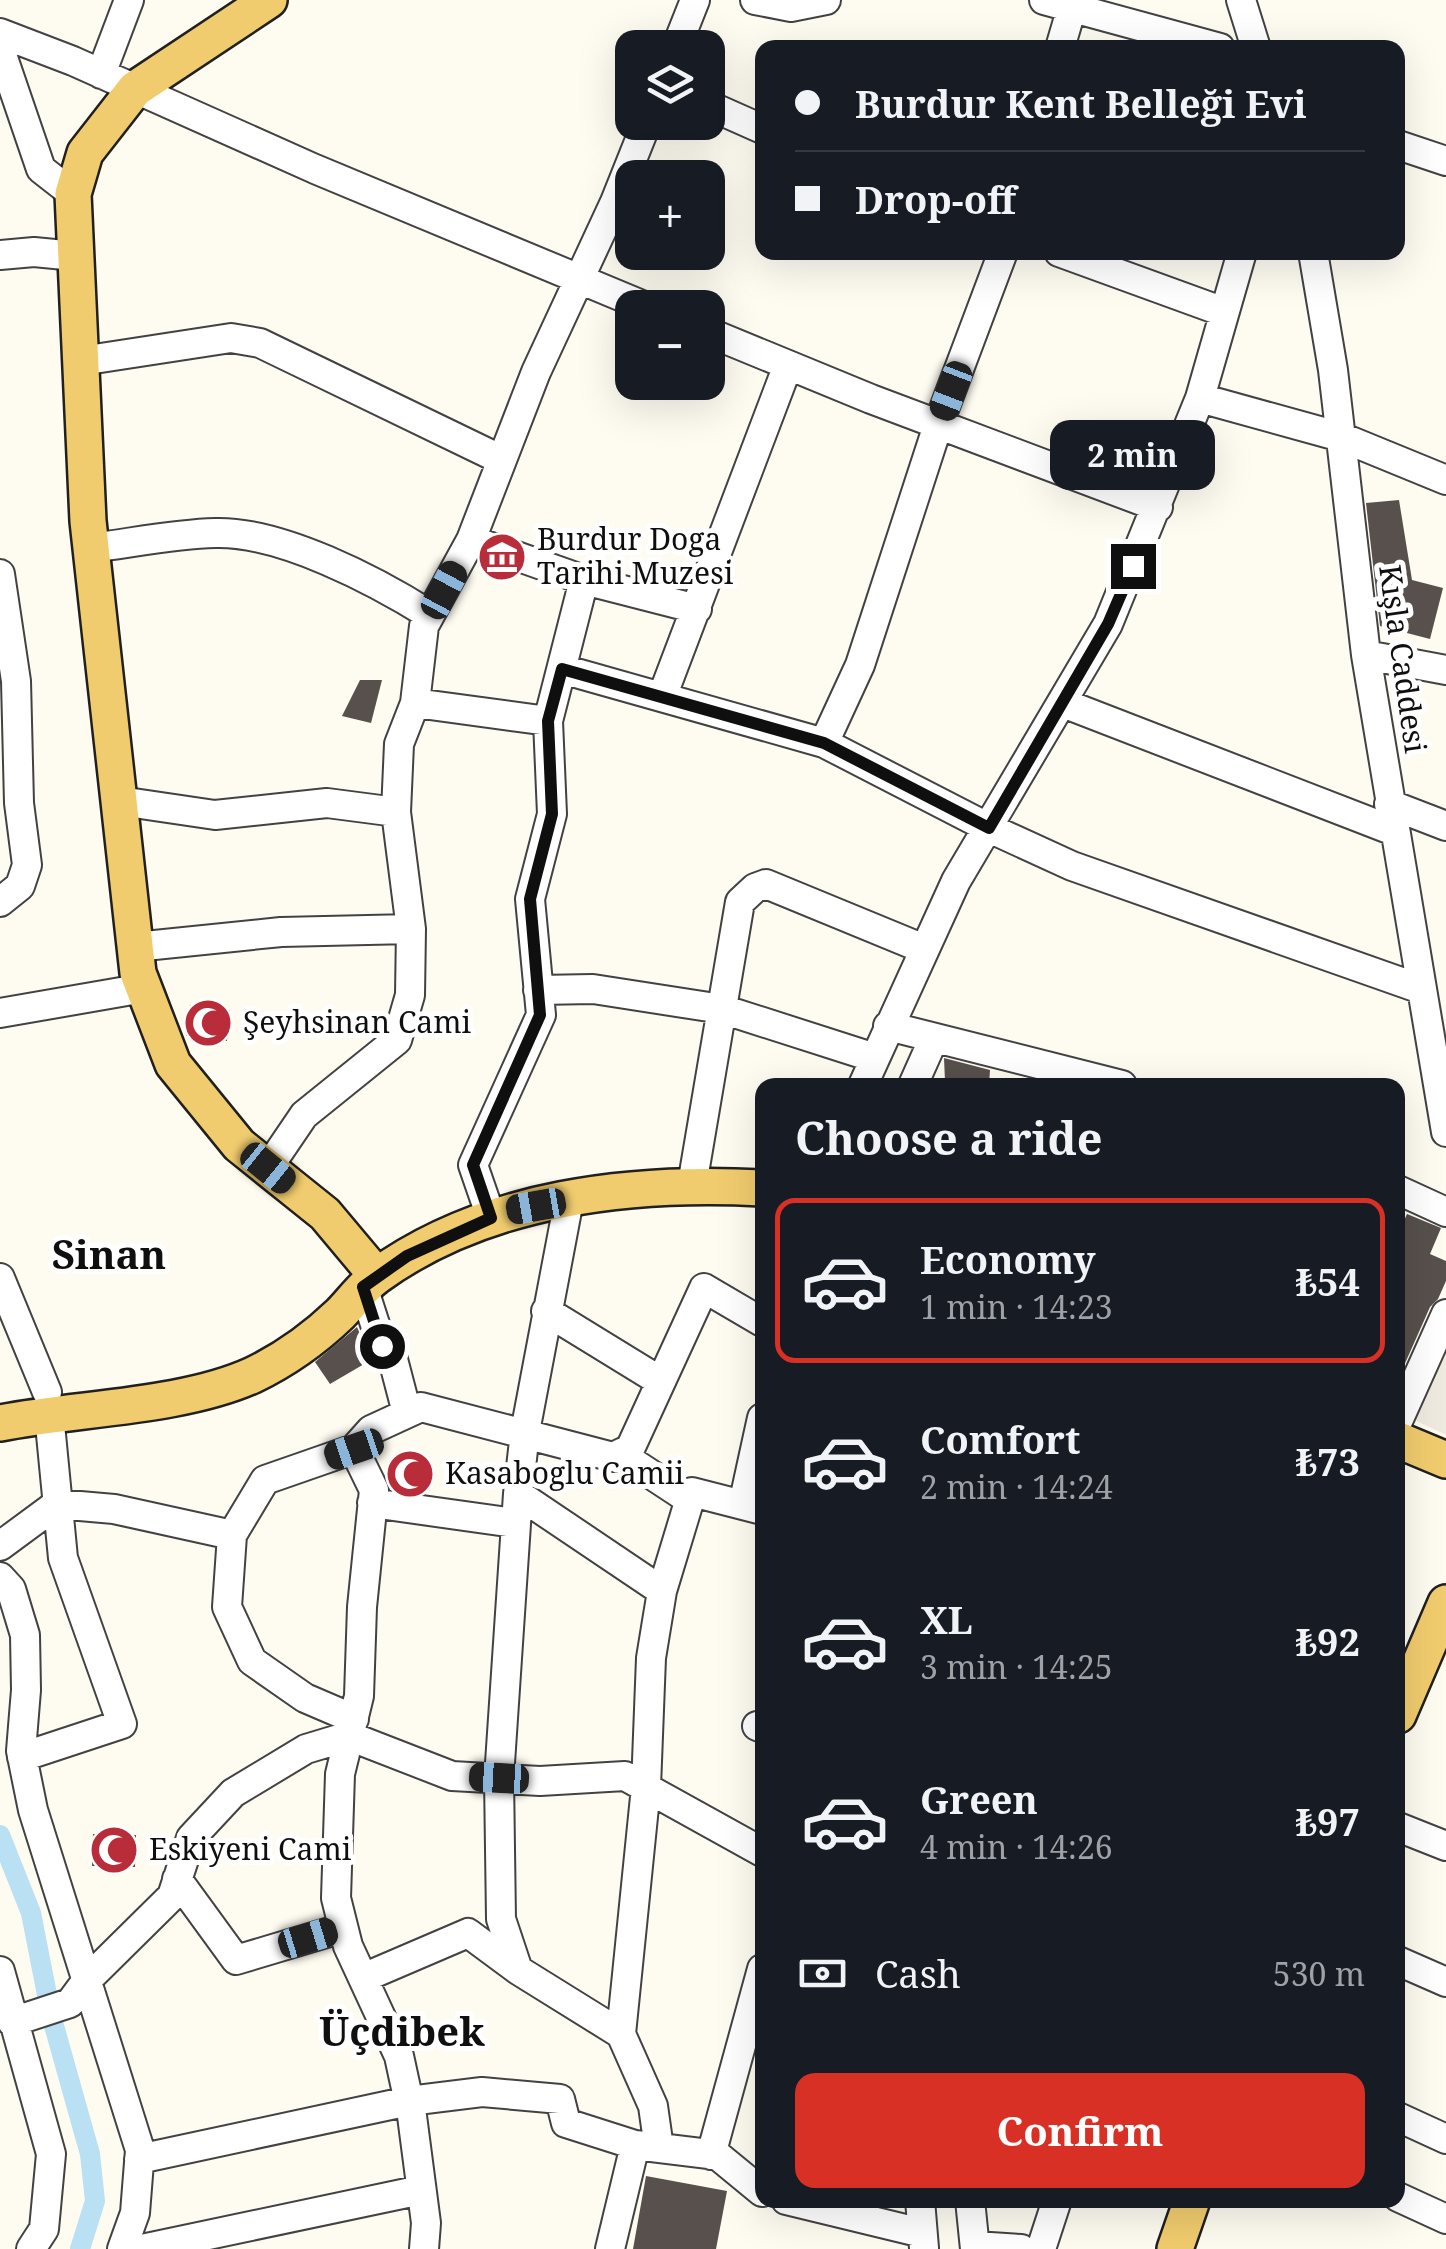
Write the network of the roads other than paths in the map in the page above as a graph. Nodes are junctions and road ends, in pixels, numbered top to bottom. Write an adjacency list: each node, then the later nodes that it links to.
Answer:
1 (128, 0): 15 (street)
2 (269, 0): 16 (main road)
3 (695, 0): 9 (street)
4 (755, 0): 5 (street)
5 (826, 0)
6 (1044, 0): 8 (street)
7 (1242, 0): 13 (street)
8 (1072, 6): 11 (street); 12 (street)
9 (683, 30)
10 (0, 33): 15 (street)
11 (1062, 40)
12 (1192, 40)
13 (1254, 40)
14 (0, 49): 22 (street)
15 (102, 74): 16 (street)
16 (134, 89): 22 (main road); 29 (street)
17 (725, 113): 18 (street)
18 (755, 126)
19 (640, 140): 29 (street)
20 (1405, 147): 21 (street)
21 (1446, 161)
22 (72, 194): 24 (main road)
23 (0, 255): 24 (street)
24 (76, 256): 33 (main road)
25 (1000, 260): 36 (street)
26 (1081, 260): 31 (street)
27 (1240, 260): 31 (street)
28 (1314, 260): 37 (street, Kışla Caddesi)
29 (580, 279): 30 (street); 38 (street)
30 (615, 294)
31 (1224, 312): 35 (street)
32 (725, 339): 34 (street)
33 (81, 361): 38 (street); 42 (main road)
34 (788, 365): 36 (street); 45 (street)
35 (1200, 398): 37 (street); 40 (street)
36 (938, 425): 40 (street); 54 (street)
37 (1341, 437): 39 (street); 47 (street, Kışla Caddesi)
38 (502, 460): 41 (street)
39 (1446, 480)
40 (1158, 508): 51 (street)
41 (471, 540): 44 (street); 46 (street)
42 (92, 548): 46 (street); 55 (main road)
43 (0, 574): 60 (street)
44 (584, 580): 45 (street); 48 (street)
45 (697, 609): 50 (street)
46 (430, 616): 52 (street)
47 (1366, 655): 49 (street); 57 (street, Kışla Caddesi)
48 (562, 669): 50 (street); 53 (street)
49 (1446, 670)
50 (662, 697): 54 (street)
51 (1063, 703): 57 (street); 59 (street)
52 (415, 704): 53 (street); 56 (street)
53 (548, 721): 66 (street)
54 (824, 743): 59 (street)
55 (120, 801): 56 (street); 62 (main road)
56 (396, 812): 61 (street)
57 (1392, 818): 58 (street); 65 (street, Kışla Caddesi)
58 (1446, 826)
59 (989, 828): 63 (street); 65 (street)
60 (0, 902)
61 (411, 929): 62 (street); 76 (street)
62 (135, 946): 64 (main road)
63 (924, 949): 67 (street); 69 (street)
64 (144, 988): 68 (street); 76 (main road)
65 (1421, 989): 75 (street, Kışla Caddesi)
66 (538, 990): 67 (street); 82 (street)
67 (722, 1009): 71 (street); 77 (street)
68 (0, 1014)
69 (888, 1026): 70 (street); 71 (street)
70 (934, 1038): 73 (street); 74 (street)
71 (875, 1058): 72 (street)
72 (866, 1078)
73 (916, 1078)
74 (1094, 1078)
75 (1446, 1132)
76 (268, 1168): 84 (main road)
77 (692, 1185): 78 (main road); 80 (main road)
78 (755, 1188)
79 (1405, 1193): 81 (street)
80 (568, 1200): 82 (main road); 85 (street)
81 (1446, 1212)
82 (491, 1218): 84 (main road)
83 (0, 1278): 90 (street)
84 (370, 1282): 90 (main road); 92 (street)
85 (546, 1311): 88 (street); 94 (street)
86 (1446, 1314): 91 (street)
87 (755, 1318): 88 (street)
88 (660, 1381): 97 (street)
89 (0, 1399): 90 (main road)
90 (48, 1402): 93 (main road); 102 (street)
91 (1405, 1405)
92 (407, 1413): 94 (street); 96 (street)
93 (0, 1423)
94 (525, 1432): 97 (street); 99 (street)
95 (1405, 1443): 98 (main road)
96 (354, 1449): 101 (street); 105 (street)
97 (620, 1454): 100 (street)
98 (1446, 1460)
99 (518, 1494): 104 (street); 108 (street)
100 (690, 1500): 103 (street); 108 (street)
101 (372, 1503): 104 (street); 111 (street)
102 (57, 1504): 105 (street); 106 (street); 112 (street)
103 (753, 1508)
104 (515, 1523): 113 (street)
105 (232, 1535): 111 (street)
106 (0, 1546)
107 (0, 1577): 112 (street)
108 (662, 1591): 114 (street)
109 (1446, 1603): 110 (main road)
110 (1408, 1666)
111 (351, 1728): 113 (street); 118 (street); 119 (street)
112 (22, 1758): 124 (street)
113 (499, 1778): 114 (street); 121 (street)
114 (646, 1787): 117 (street); 127 (street)
115 (1405, 1830): 116 (street)
116 (1446, 1846)
117 (755, 1848)
118 (177, 1879): 119 (street); 124 (street)
119 (344, 1928): 123 (street)
120 (1405, 1963): 125 (street)
121 (518, 1970): 123 (street); 127 (street)
122 (0, 1971): 126 (street)
123 (363, 1978): 129 (street)
124 (87, 1980): 126 (street); 134 (street)
125 (1446, 1982)
126 (13, 2026): 146 (street)
127 (621, 2034): 132 (street)
128 (752, 2041): 133 (street)
129 (409, 2100): 132 (street); 134 (street); 136 (street)
130 (1405, 2120): 131 (street)
131 (1446, 2139)
132 (647, 2147): 133 (street); 150 (street)
133 (711, 2154): 135 (street)
134 (139, 2159): 147 (street)
135 (755, 2186)
136 (421, 2190): 148 (street); 149 (street)
137 (1405, 2201): 143 (street)
138 (846, 2208): 144 (street)
139 (921, 2208): 144 (street)
140 (971, 2208): 145 (street)
141 (1054, 2208): 152 (street)
142 (1189, 2208): 153 (main road)
143 (1446, 2218)
144 (923, 2241)
145 (975, 2247): 151 (street)
146 (31, 2249)
147 (122, 2249)
148 (142, 2249)
149 (424, 2249)
150 (610, 2249)
151 (1020, 2249)
152 (1041, 2249)
153 (1175, 2249)

